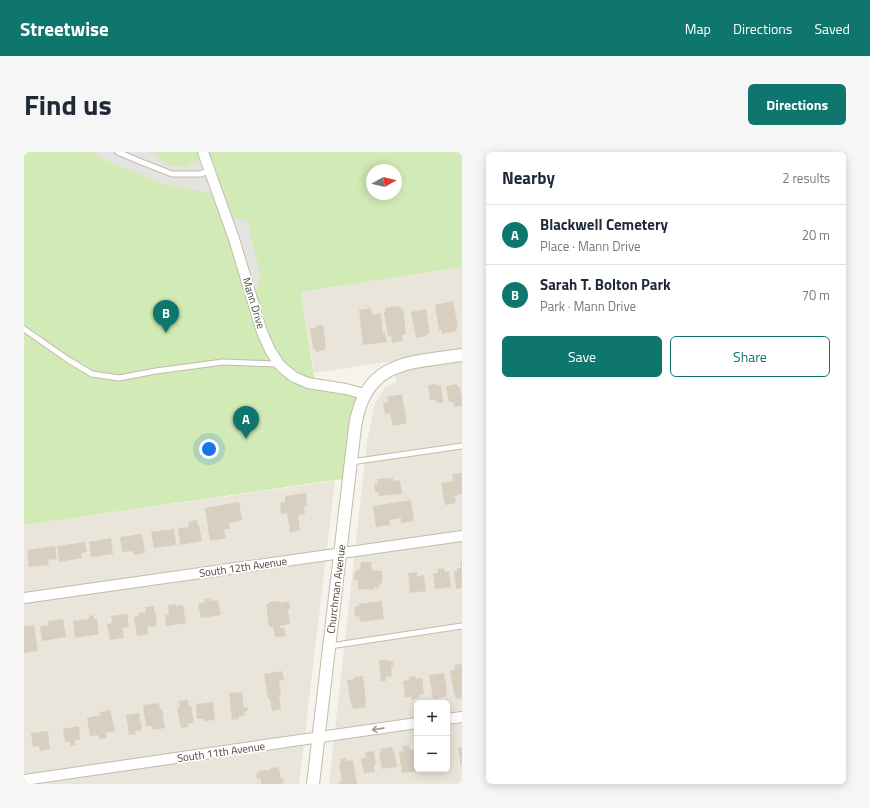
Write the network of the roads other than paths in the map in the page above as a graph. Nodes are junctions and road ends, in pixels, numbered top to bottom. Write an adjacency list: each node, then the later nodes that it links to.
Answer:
1 (118, 152): 3 (lane)
2 (203, 152): 3 (street, Mann Drive)
3 (210, 171): 6 (street, Mann Drive)
4 (24, 330): 6 (lane)
5 (462, 355): 7 (street)
6 (279, 364): 7 (street, Mann Drive)
7 (364, 394): 9 (street, Churchman Avenue)
8 (462, 446): 9 (lane)
9 (351, 462): 11 (street, Churchman Avenue)
10 (462, 536): 11 (street, South 12th Avenue)
11 (340, 554): 12 (street, South 12th Avenue); 14 (street, Churchman Avenue)
12 (24, 598)
13 (462, 626): 14 (lane)
14 (329, 646): 18 (street, Churchman Avenue)
15 (462, 717): 16 (street)
16 (450, 719)
17 (414, 723): 18 (street, South 11th Avenue, one-way to 18)
18 (318, 738): 19 (street, South 11th Avenue); 20 (street, Churchman Avenue)
19 (24, 780)
20 (313, 784)

